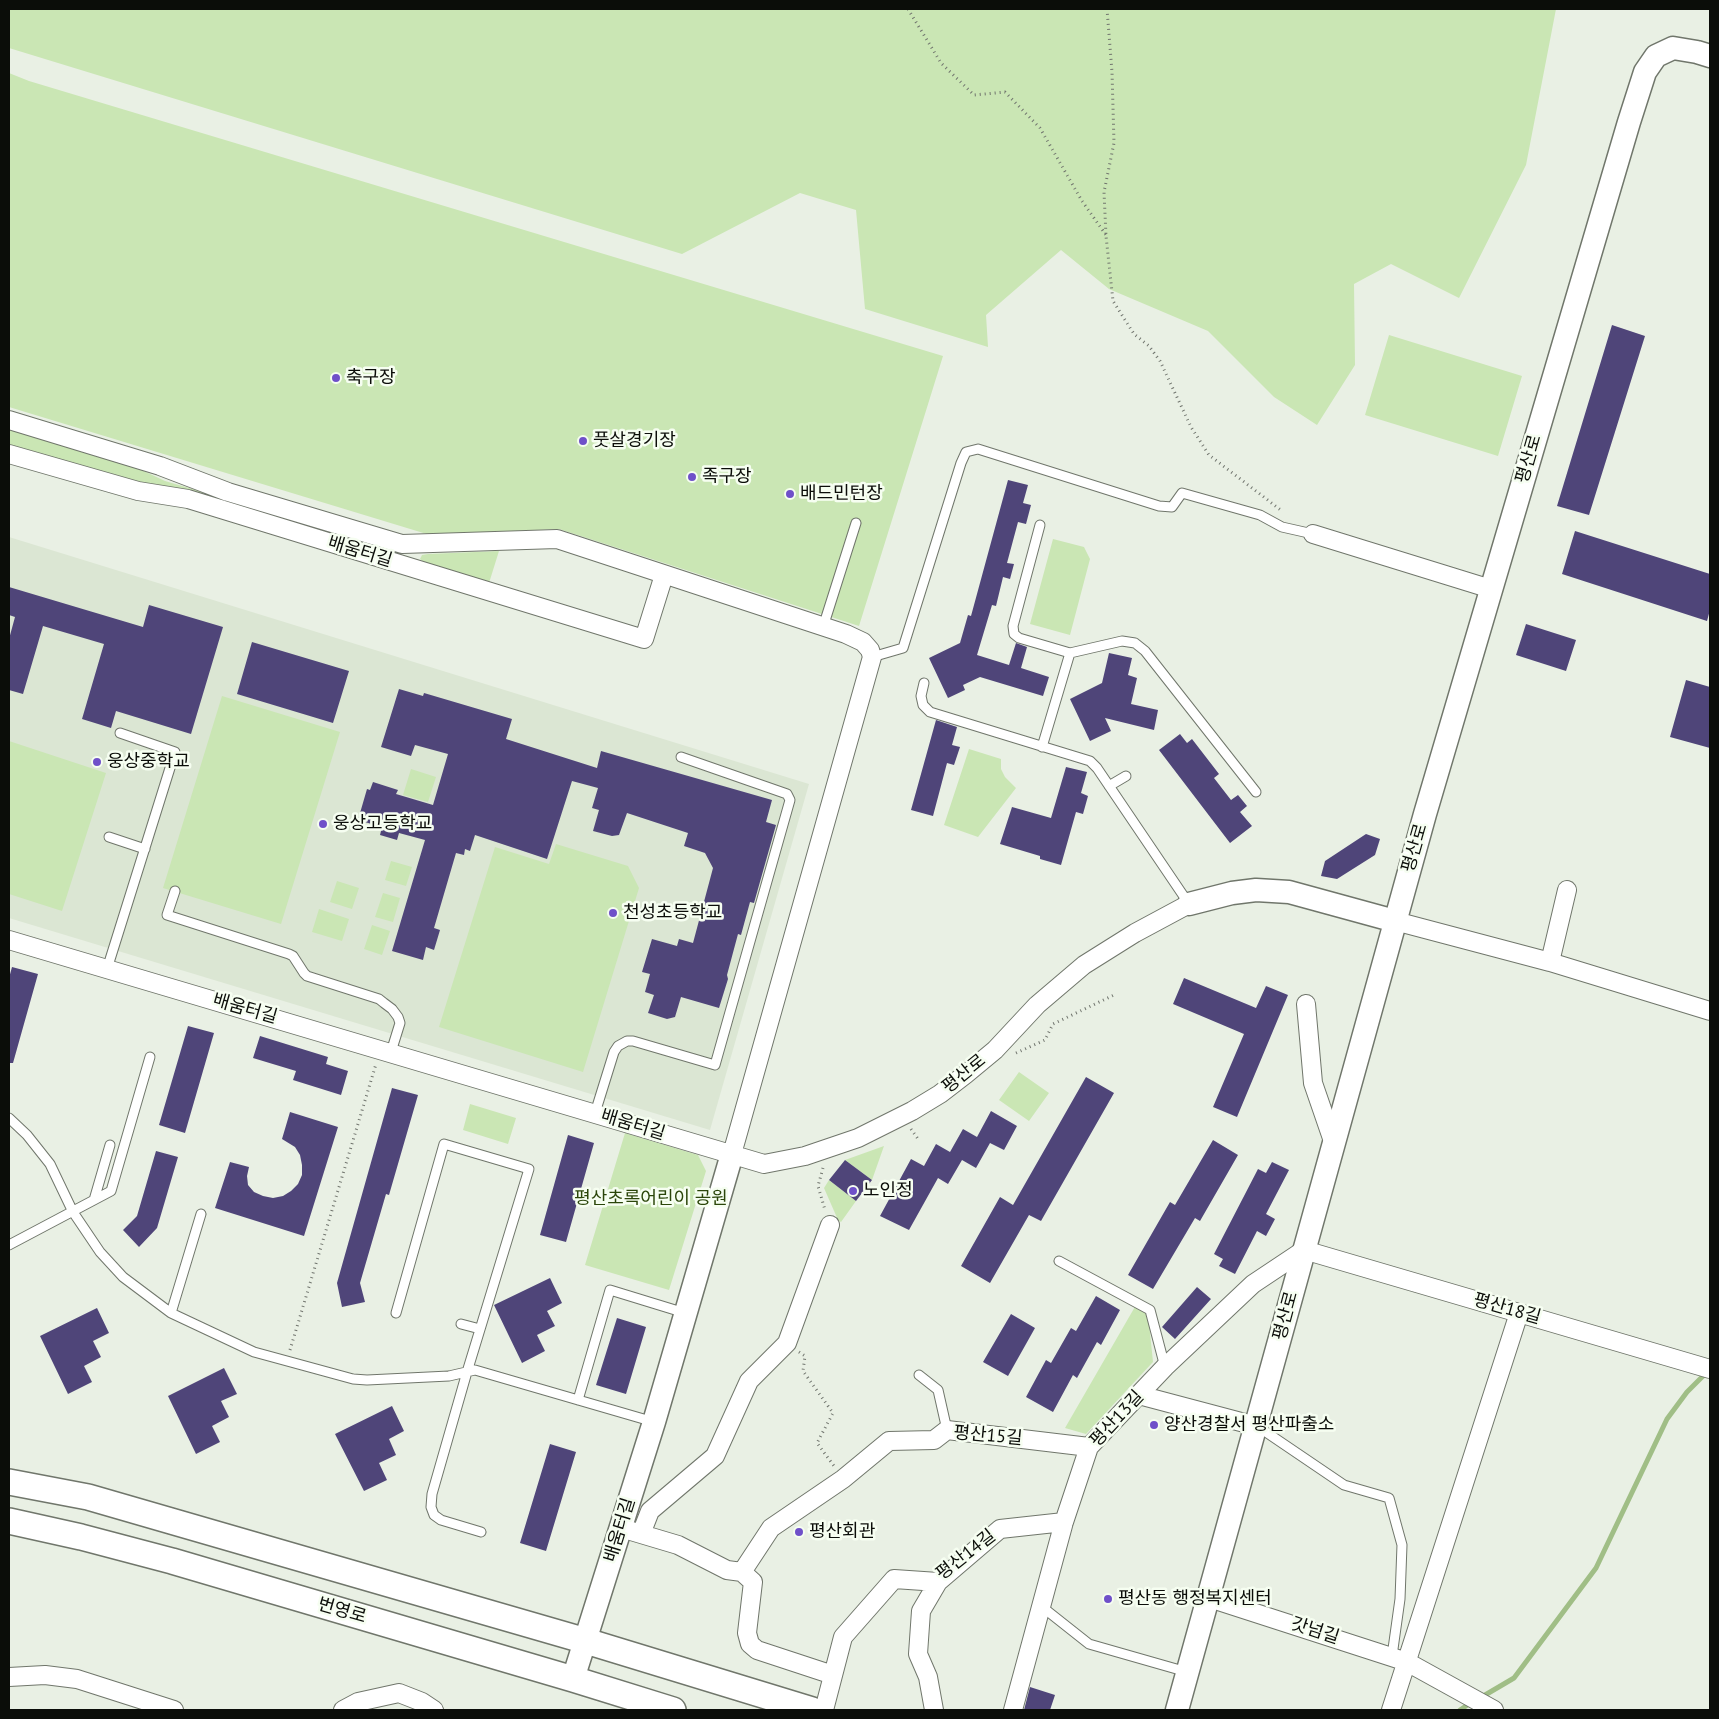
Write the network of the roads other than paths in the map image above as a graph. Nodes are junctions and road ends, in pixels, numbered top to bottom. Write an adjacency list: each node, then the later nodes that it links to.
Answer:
1 (1710, 56): 10 (street, 평산로)
2 (9, 420): 7 (street, 배움터길)
3 (9, 454): 8 (street, 배움터길)
4 (856, 523): 11 (lane)
5 (1040, 525): 12 (lane)
6 (1312, 534): 10 (street); 13 (lane)
7 (402, 544): 8 (street); 9 (street, 배움터길)
8 (396, 563): 9 (street, 배움터길)
9 (664, 574): 11 (street, 배움터길)
10 (1491, 589): 26 (street, 평산로)
11 (823, 627): 13 (street, 배움터길)
12 (1070, 652): 16 (lane); 20 (lane)
13 (872, 657): 38 (street)
14 (924, 683): 16 (lane)
15 (120, 733): 22 (lane)
16 (1042, 747): 19 (lane)
17 (680, 757): 34 (lane)
18 (1126, 776): 19 (lane)
19 (1109, 786): 25 (lane)
20 (1256, 792)
21 (110, 837): 22 (lane)
22 (145, 848): 29 (lane)
23 (1567, 890): 28 (street)
24 (175, 891): 32 (lane)
25 (1189, 904): 26 (street, 평산로); 38 (street, 평산로)
26 (1395, 921): 28 (street, 평산로); 36 (street, 평산로)
27 (9, 940): 29 (street, 배움터길)
28 (1550, 962): 31 (street, 평산로)
29 (107, 969): 32 (street, 배움터길)
30 (1306, 1004): 36 (street)
31 (1710, 1011)
32 (386, 1051): 34 (street, 배움터길)
33 (150, 1057): 39 (lane)
34 (595, 1113): 38 (street, 배움터길)
35 (9, 1118): 40 (lane)
36 (1334, 1144): 44 (street, 평산로)
37 (110, 1145): 39 (lane)
38 (732, 1154): 48 (street, 배움터길)
39 (94, 1200): 40 (lane)
40 (73, 1212): 43 (lane); 46 (lane)
41 (201, 1214): 46 (lane)
42 (830, 1225): 65 (street)
43 (9, 1245)
44 (1304, 1250): 49 (street, 평산18길); 52 (street, 평산13길); 59 (street, 평산로)
45 (1059, 1261): 52 (lane)
46 (171, 1312): 54 (lane)
47 (396, 1313): 51 (lane)
48 (685, 1313): 57 (lane); 58 (street, 배움터길)
49 (1519, 1313): 53 (street, 평산18길); 72 (street)
50 (461, 1324): 51 (lane)
51 (480, 1329): 54 (lane)
52 (1165, 1367): 56 (street, 평산13길)
53 (1704, 1367)
54 (467, 1372): 57 (lane); 66 (lane)
55 (919, 1375): 60 (lane)
56 (1139, 1395): 59 (street); 61 (street, 평산13길)
57 (578, 1400): 58 (lane)
58 (654, 1422): 65 (street, 배움터길)
59 (1256, 1426): 69 (street, 평산로); 72 (lane)
60 (947, 1430): 61 (street, 평산15길); 67 (street, 평산15길)
61 (1089, 1447): 64 (street, 평산13길)
62 (9, 1482): 71 (main road)
63 (9, 1521): 76 (main road, 번영로)
64 (1064, 1522): 68 (street, 평산14길); 70 (street, 평산13길)
65 (631, 1531): 67 (street); 71 (street, 배움터길)
66 (481, 1532)
67 (742, 1572): 74 (street)
68 (938, 1582): 74 (street, 평산14길); 84 (street)
69 (1209, 1598): 72 (street, 갓넘길); 73 (street, 평산로)
70 (1041, 1606): 73 (lane); 85 (street, 평산13길)
71 (586, 1640): 76 (street, 배움터길); 82 (main road)
72 (1399, 1659): 77 (street, 갓넘길); 87 (street)
73 (1187, 1672): 86 (street, 평산로)
74 (833, 1675): 83 (street, 평산14길)
75 (9, 1677): 78 (street)
76 (573, 1678): 81 (main road, 번영로)
77 (1490, 1708)
78 (174, 1710)
79 (343, 1710): 80 (street)
80 (434, 1710)
81 (673, 1710)
82 (812, 1710)
83 (824, 1710)
84 (934, 1710)
85 (1013, 1710)
86 (1177, 1710)
87 (1391, 1710)

